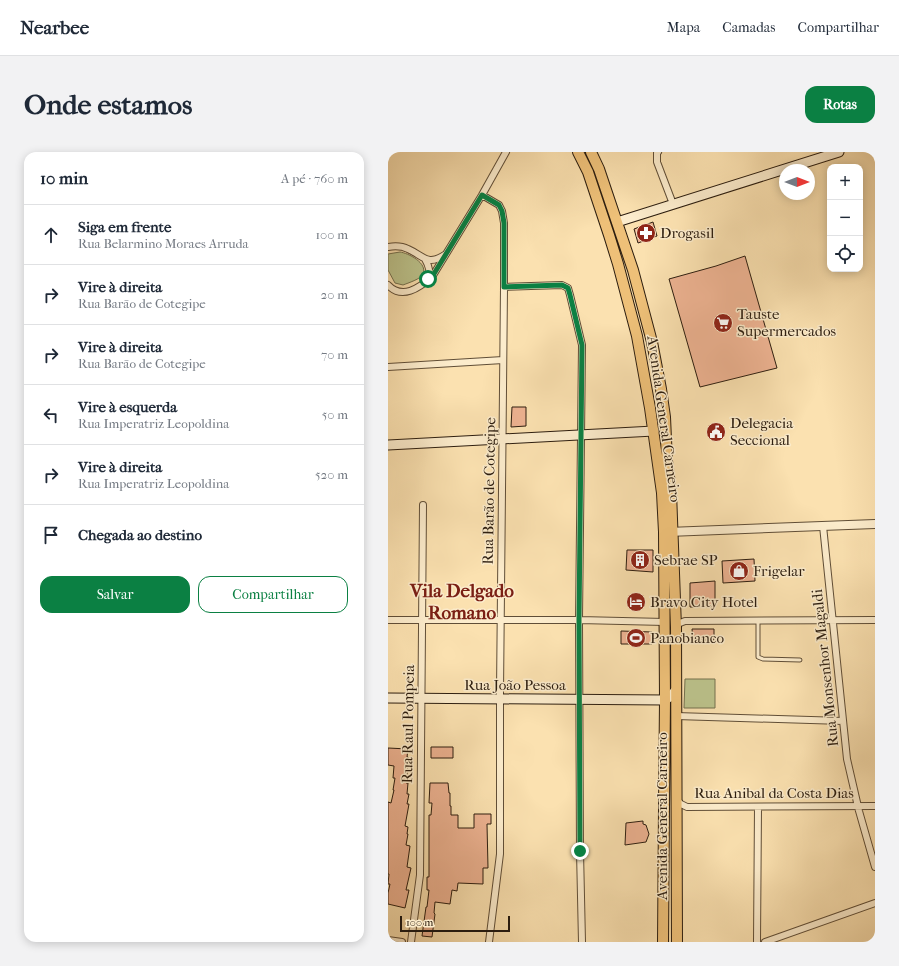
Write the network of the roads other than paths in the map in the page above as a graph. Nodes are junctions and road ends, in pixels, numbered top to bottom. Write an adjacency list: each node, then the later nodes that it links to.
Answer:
1 (506, 152): 7 (street)
2 (578, 152): 6 (main road, Avenida General Carneiro)
3 (591, 152): 9 (main road, Avenida General Carneiro)
4 (658, 152): 8 (street)
5 (839, 152): 8 (main road)
6 (588, 172): 9 (main road); 18 (main road, Avenida General Carneiro)
7 (482, 195): 11 (street); 15 (street, Rua Barão de Cotegipe)
8 (673, 204): 9 (main road)
9 (617, 222): 25 (main road, Avenida General Carneiro)
10 (388, 247): 12 (street)
11 (447, 253): 12 (street); 13 (street)
12 (425, 259): 13 (street)
13 (426, 283): 14 (street)
14 (388, 285)
15 (504, 287): 16 (street, Rua Barão de Cotegipe); 19 (street)
16 (503, 360): 17 (street); 20 (street, Rua Barão de Cotegipe)
17 (388, 367)
18 (654, 431): 19 (main road); 25 (main road, Avenida General Carneiro)
19 (582, 434): 20 (main road); 29 (street)
20 (502, 439): 21 (main road); 28 (street, Rua Barão de Cotegipe)
21 (388, 445)
22 (423, 505): 27 (street, Rua Raul Pompeia)
23 (875, 524): 24 (street)
24 (823, 526): 25 (street); 31 (street, Rua Monsenhor Magaldi)
25 (668, 532): 33 (main road, Avenida General Carneiro); 34 (main road, Avenida General Carneiro)
26 (388, 620): 27 (street)
27 (422, 620): 28 (street); 38 (street, Rua Raul Pompeia)
28 (500, 620): 29 (street); 39 (street, Rua Barão de Cotegipe)
29 (579, 620): 33 (street); 40 (street)
30 (758, 620): 31 (street); 34 (street); 35 (lane)
31 (833, 620): 32 (street); 43 (street, Rua Monsenhor Magaldi)
32 (875, 620)
33 (665, 622): 41 (main road, Avenida General Carneiro)
34 (676, 627): 36 (main road, Avenida General Carneiro)
35 (800, 660)
36 (676, 690): 41 (main road); 42 (main road, Avenida General Carneiro)
37 (388, 698): 38 (main road, Rua João Pessoa)
38 (421, 698): 39 (main road, Rua João Pessoa); 52 (street, Rua Raul Pompeia)
39 (500, 699): 40 (main road, Rua João Pessoa); 53 (street, Rua Barão de Cotegipe)
40 (580, 700): 41 (main road, Rua João Pessoa); 54 (street)
41 (665, 700): 55 (main road, Avenida General Carneiro)
42 (676, 716): 43 (street); 44 (main road, Avenida General Carneiro)
43 (843, 721): 45 (street, Rua Monsenhor Magaldi)
44 (677, 799): 47 (street, Rua Anibal da Costa Dias); 56 (main road, Avenida General Carneiro)
45 (858, 806): 46 (street, Rua Anibal da Costa Dias); 47 (street, Rua Anibal da Costa Dias); 48 (street, Rua Monsenhor Magaldi)
46 (875, 806)
47 (758, 807): 57 (street)
48 (875, 866)
49 (875, 903): 58 (street)
50 (388, 940): 51 (street)
51 (402, 942)
52 (411, 942)
53 (488, 942)
54 (582, 942)
55 (663, 942)
56 (677, 942)
57 (757, 942)
58 (765, 942)

